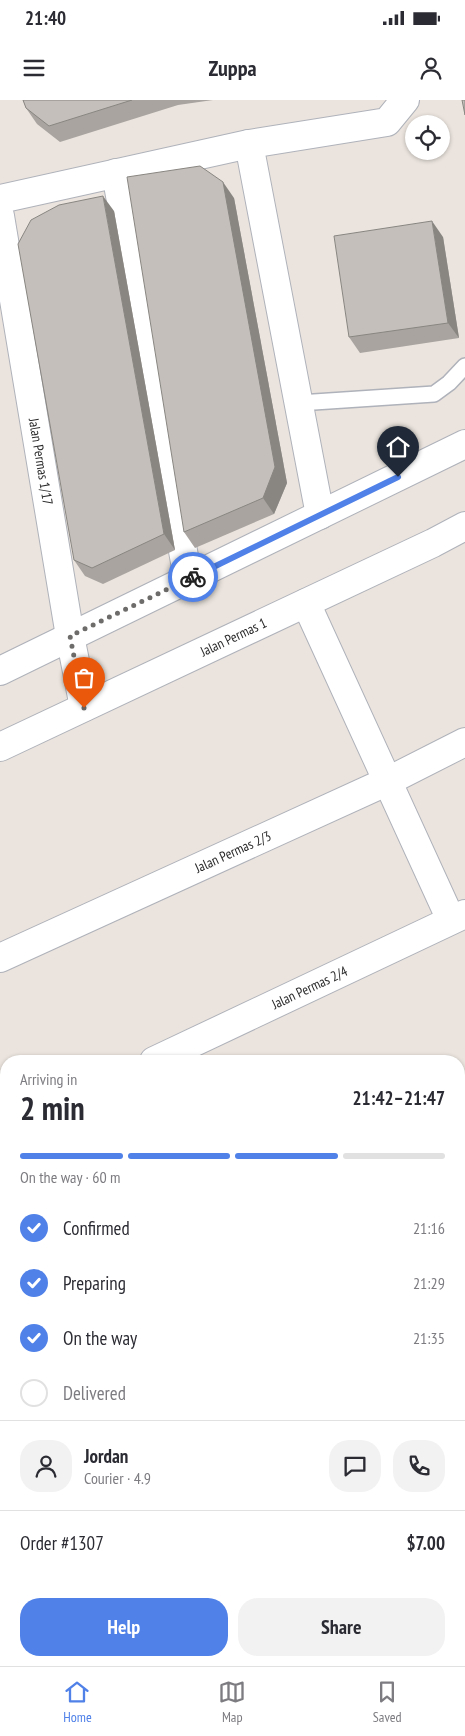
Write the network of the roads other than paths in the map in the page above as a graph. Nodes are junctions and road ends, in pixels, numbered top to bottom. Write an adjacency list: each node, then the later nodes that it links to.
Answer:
1 (405, 100): 2 (street)
2 (249, 144): 3 (street); 7 (street)
3 (116, 173): 4 (street); 11 (street)
4 (0, 198)
5 (0, 216): 13 (street, Jalan Permas 1/17)
6 (465, 366): 7 (lane)
7 (299, 403): 9 (street)
8 (465, 444): 9 (street)
9 (320, 515): 11 (street)
10 (465, 526): 12 (street, Jalan Permas 1)
11 (188, 579): 13 (street)
12 (306, 603): 15 (street, Jalan Permas 1); 18 (street)
13 (70, 636): 14 (street); 15 (street, Jalan Permas 1/17)
14 (0, 671)
15 (84, 708): 17 (street, Jalan Permas 1)
16 (465, 742): 18 (street, Jalan Permas 2/3)
17 (0, 747)
18 (388, 781): 19 (street); 20 (street, Jalan Permas 2/3)
19 (458, 917): 21 (street, Jalan Permas 2/4)
20 (0, 958)
21 (172, 1055)

